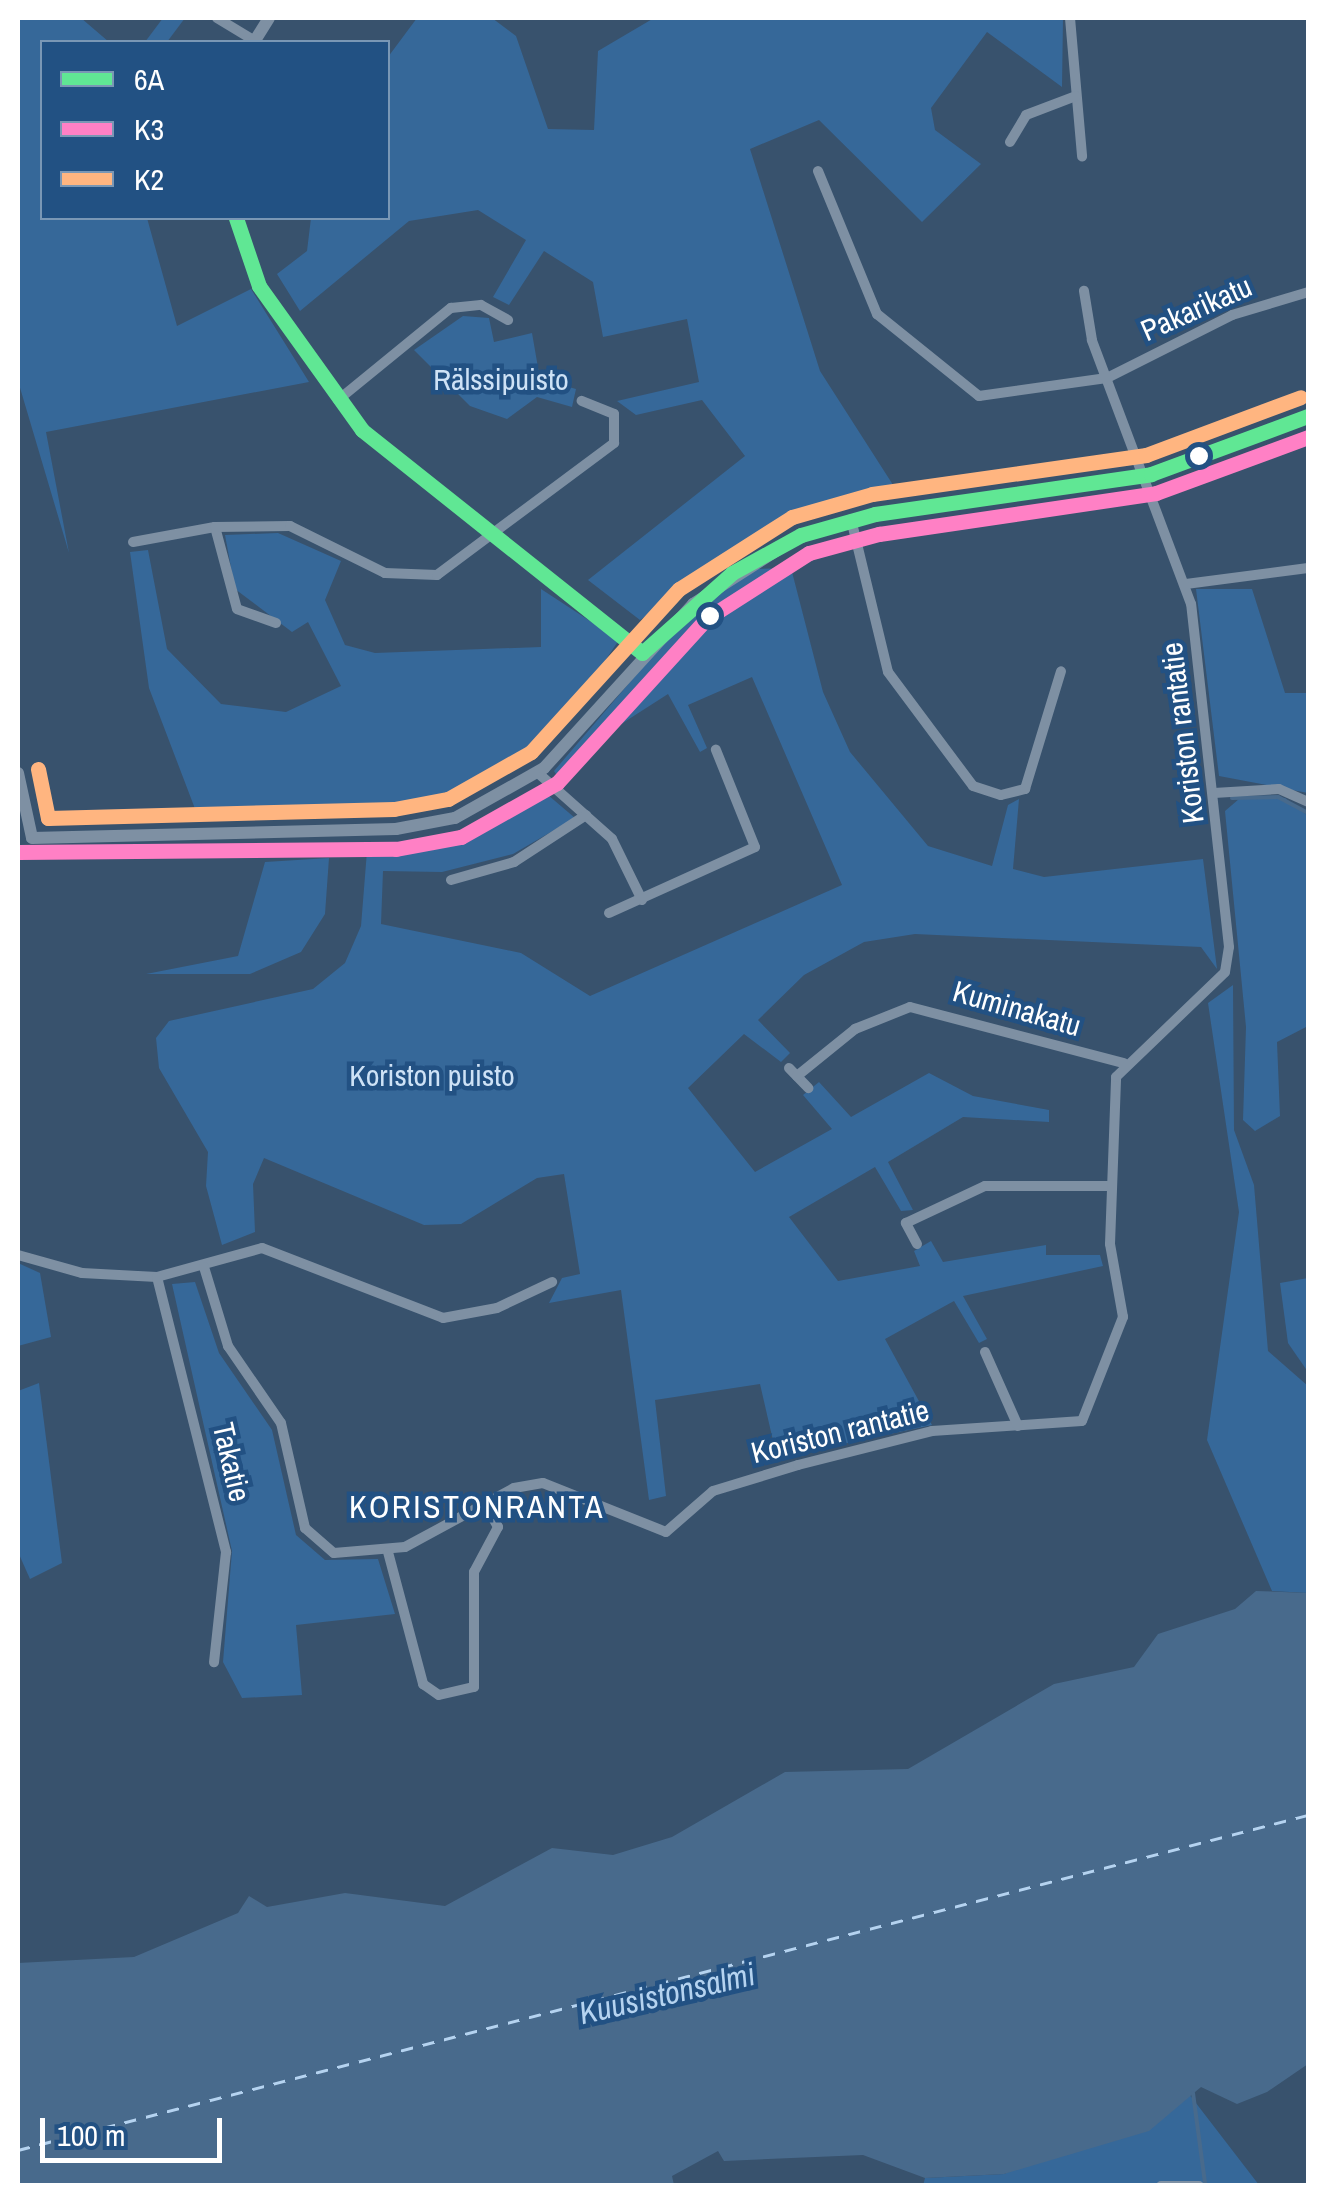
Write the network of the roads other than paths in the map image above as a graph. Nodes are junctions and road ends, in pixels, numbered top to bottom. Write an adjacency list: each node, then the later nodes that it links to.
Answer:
1 (218, 18): 4 (street)
2 (269, 18): 5 (street)
3 (1070, 18): 6 (street)
4 (251, 40)
5 (255, 40)
6 (1076, 96): 7 (street); 8 (street)
7 (1010, 142)
8 (1082, 156)
9 (818, 171): 14 (street, Pakarikatu)
10 (237, 220): 15 (street)
11 (1084, 292): 14 (street, Koriston rantatie)
12 (1308, 292): 14 (street, Pakarikatu)
13 (508, 320): 15 (street)
14 (1106, 378): 18 (street, Koriston rantatie)
15 (338, 400): 21 (street)
16 (581, 401): 21 (street)
17 (1308, 416): 18 (street)
18 (1139, 475): 19 (street); 24 (street, Koriston rantatie)
19 (850, 519): 26 (street); 27 (street)
20 (215, 526): 21 (street); 22 (street); 25 (street)
21 (493, 540): 26 (street)
22 (133, 542)
23 (1308, 568): 24 (street)
24 (1186, 584): 31 (street, Koriston rantatie)
25 (276, 622)
26 (642, 653): 30 (street)
27 (1060, 670)
28 (716, 750): 36 (street)
29 (18, 773): 34 (street)
30 (538, 773): 33 (street); 34 (street)
31 (1214, 793): 32 (street); 38 (street, Koriston rantatie)
32 (1308, 802)
33 (586, 815): 35 (street); 36 (street)
34 (25, 838)
35 (451, 880)
36 (642, 900): 37 (street)
37 (609, 913)
38 (1124, 1064): 39 (street, Kuminakatu); 40 (street, Koriston rantatie)
39 (808, 1088)
40 (1111, 1186): 41 (street); 47 (street, Koriston rantatie)
41 (917, 1244)
42 (18, 1254): 44 (street)
43 (204, 1268): 44 (street); 45 (street); 49 (street, Koriston rantatie)
44 (157, 1276): 50 (street, Takatie)
45 (552, 1282)
46 (985, 1352): 47 (street)
47 (1018, 1426): 48 (street, Koriston rantatie)
48 (484, 1502): 49 (street, Koriston rantatie); 49 (street)
49 (388, 1552)
50 (214, 1662)
51 (1161, 2186): 52 (street)
52 (1199, 2186)

